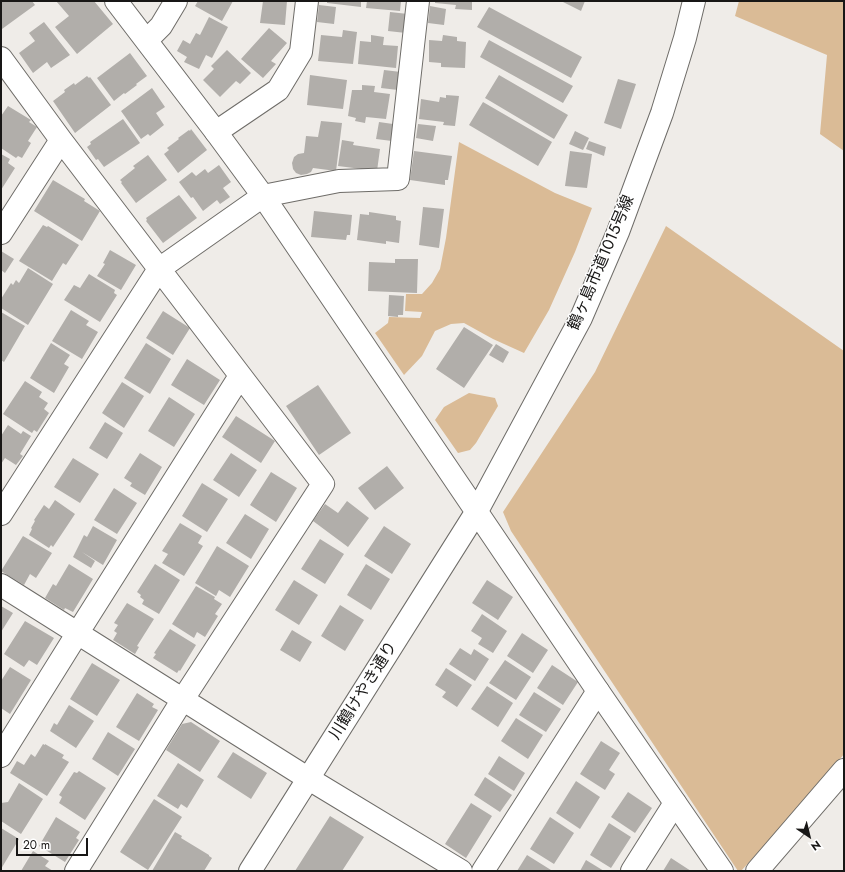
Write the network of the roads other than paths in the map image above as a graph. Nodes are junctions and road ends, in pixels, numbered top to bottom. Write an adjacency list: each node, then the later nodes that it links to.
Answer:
1 (116, 1): 6 (street)
2 (176, 1): 6 (street)
3 (307, 1): 8 (street)
4 (418, 1): 10 (street)
5 (694, 1): 14 (street, 鶴ヶ島市道1015号線)
6 (147, 40): 8 (street)
7 (1, 58): 9 (street)
8 (216, 132): 10 (street)
9 (61, 140): 11 (street); 12 (street)
10 (263, 196): 12 (street); 14 (street)
11 (1, 233)
12 (159, 268): 13 (street); 15 (street)
13 (240, 376): 17 (street); 19 (street)
14 (477, 511): 18 (street); 22 (street, 川鶴けやき通り)
15 (1, 514)
16 (1, 586): 17 (street)
17 (77, 634): 19 (street); 20 (street)
18 (598, 690): 23 (street); 27 (street)
19 (183, 700): 22 (street); 24 (street)
20 (1, 756)
21 (844, 770): 30 (street)
22 (309, 779): 25 (street, 川鶴けやき通り); 26 (street)
23 (675, 803): 28 (street); 29 (street)
24 (76, 871)
25 (250, 871)
26 (461, 871)
27 (483, 871)
28 (632, 871)
29 (722, 871)
30 (757, 871)

